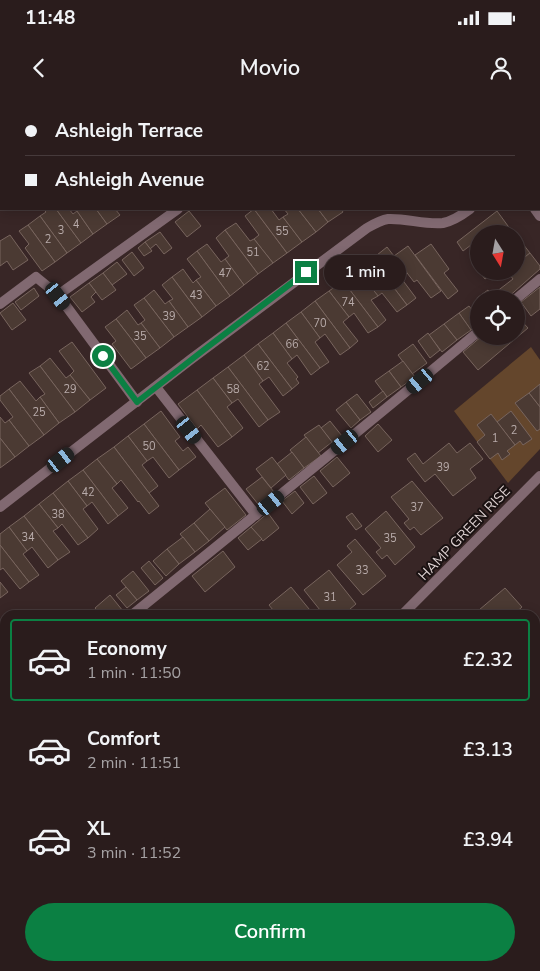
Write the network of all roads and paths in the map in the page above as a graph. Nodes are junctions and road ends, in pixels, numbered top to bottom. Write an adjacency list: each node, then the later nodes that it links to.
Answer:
1 (177, 210): 5 (street)
2 (468, 210): 8 (street)
3 (540, 279): 4 (street)
4 (525, 292)
5 (58, 296): 6 (street); 9 (street)
6 (0, 304)
7 (470, 339): 12 (street)
8 (156, 387): 9 (street); 12 (street)
9 (137, 402): 11 (street)
10 (540, 476): 14 (street, HAMP GREEN RISE)
11 (0, 507)
12 (256, 515): 13 (street)
13 (138, 610)
14 (410, 610)

